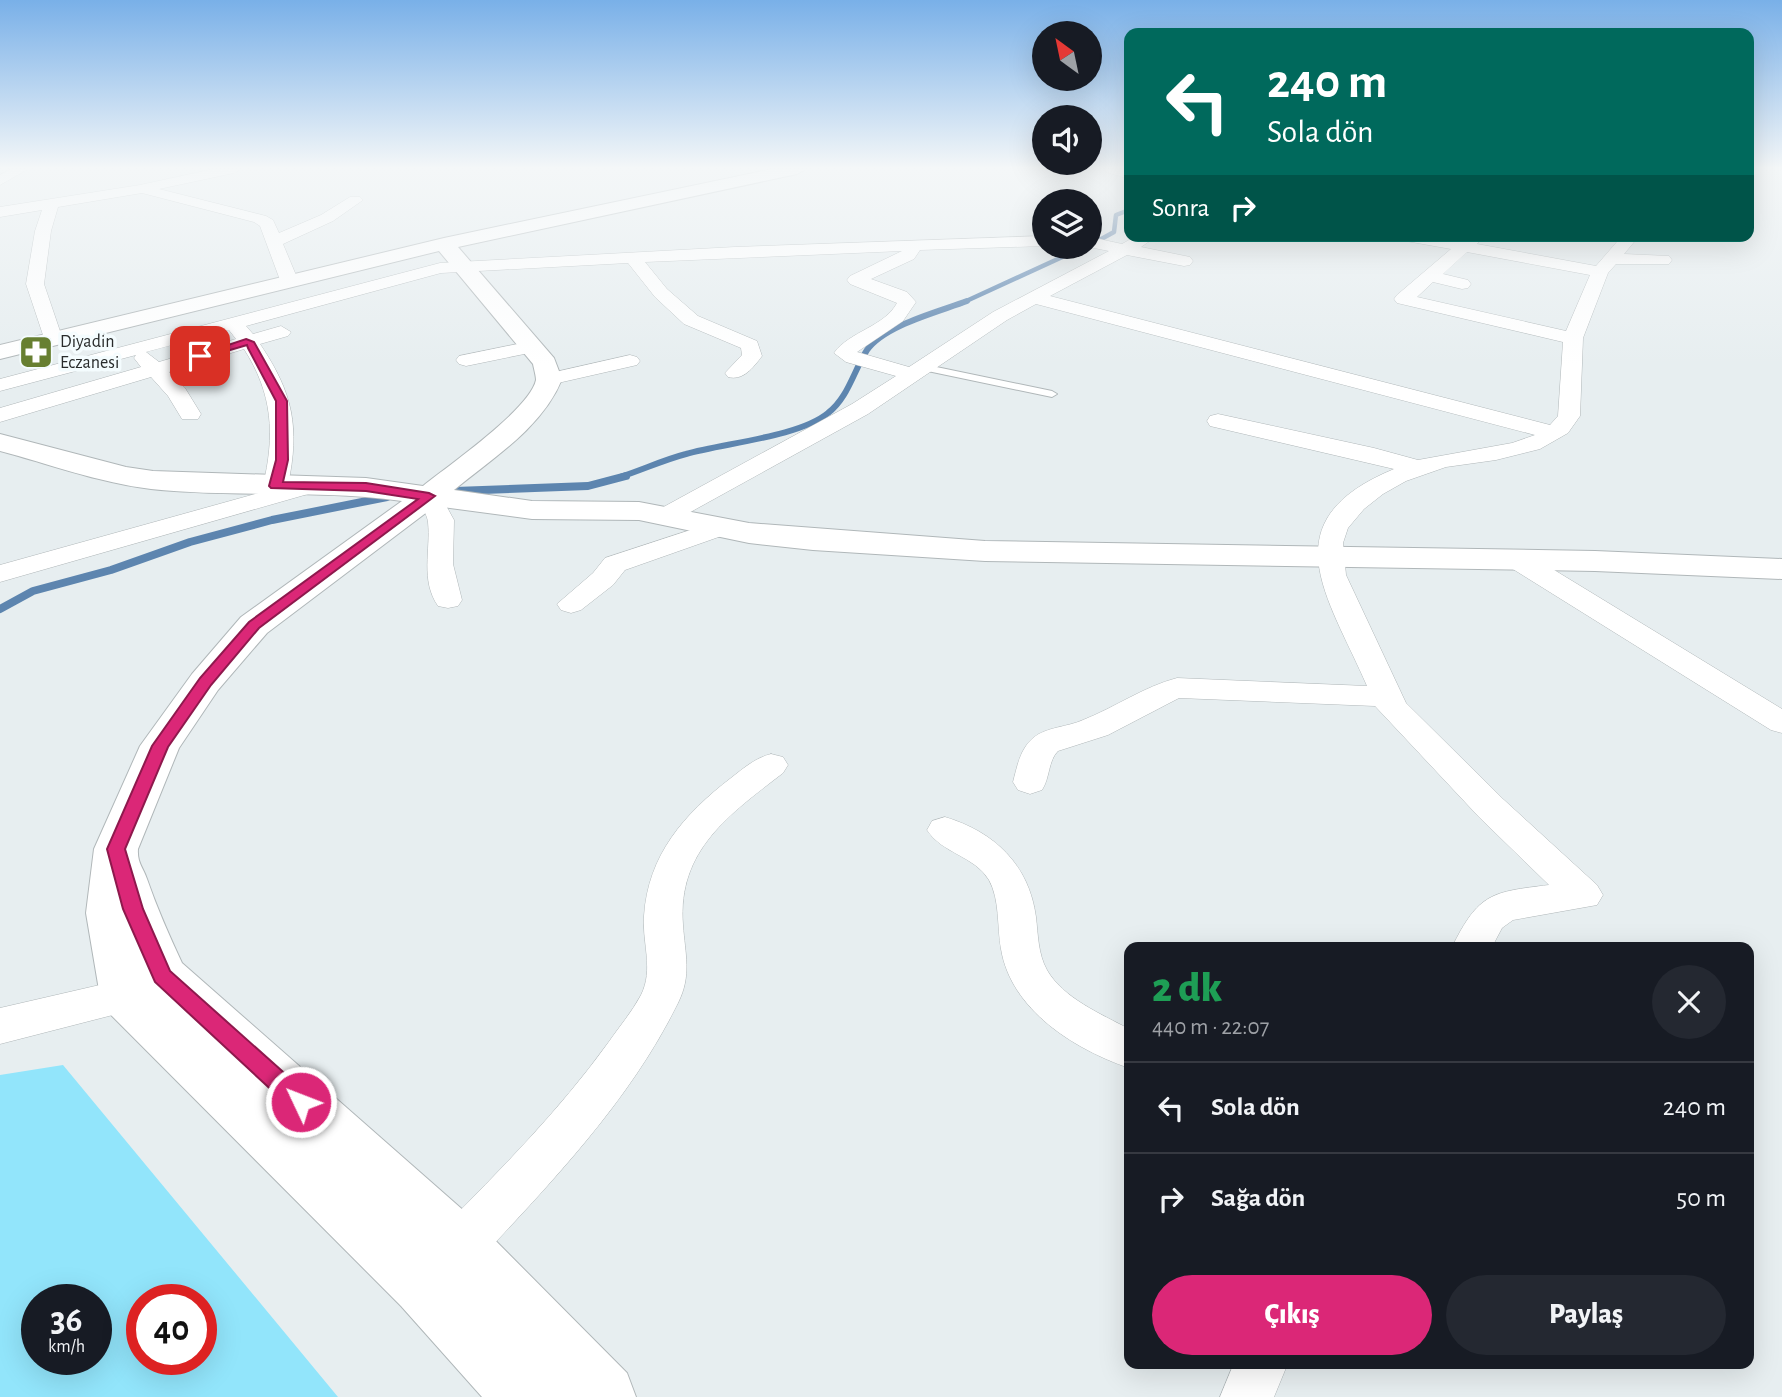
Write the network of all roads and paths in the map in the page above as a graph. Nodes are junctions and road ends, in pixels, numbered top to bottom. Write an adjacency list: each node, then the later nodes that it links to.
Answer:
1 (43, 234): 29 (street)
2 (271, 234): 5 (street)
3 (291, 234): 5 (street)
4 (565, 234): 19 (street)
5 (273, 242): 22 (street)
6 (1032, 242): 11 (street)
7 (1143, 242): 15 (street)
8 (1434, 242): 12 (street)
9 (1470, 242): 12 (street)
10 (1626, 242): 20 (street)
11 (915, 247): 14 (street); 37 (street)
12 (1462, 248): 20 (street); 21 (street)
13 (1102, 250): 15 (street)
14 (632, 257): 19 (street); 38 (street)
15 (1128, 258): 18 (street)
16 (1087, 259): 24 (street)
17 (1663, 260): 20 (street)
18 (1184, 261)
19 (462, 263): 22 (street); 25 (street); 26 (street); 31 (street)
20 (1605, 266): 28 (street)
21 (1429, 276): 23 (street); 28 (street)
22 (289, 281): 29 (street)
23 (1462, 284)
24 (1035, 298): 37 (street); 45 (street)
25 (329, 318)
26 (234, 323): 30 (street); 32 (street)
27 (304, 325): 30 (street)
28 (1573, 338): 45 (street)
29 (53, 340): 33 (street)
30 (249, 342): 36 (street); 48 (street)
31 (532, 347): 34 (street); 39 (street)
32 (135, 350): 36 (street); 40 (street)
33 (0, 352)
34 (466, 360)
35 (629, 361): 39 (street)
36 (156, 369): 42 (street); 43 (street)
37 (917, 370): 41 (lane); 50 (street)
38 (735, 373)
39 (549, 379): 49 (street)
40 (0, 385)
41 (1052, 394)
42 (190, 414)
43 (0, 415)
44 (1218, 421): 47 (street)
45 (1555, 433): 47 (street)
46 (0, 442): 48 (street)
47 (1418, 468): 52 (street)
48 (291, 487): 49 (street); 55 (street)
49 (429, 496): 50 (street); 56 (street); 64 (street)
50 (667, 515): 51 (street)
51 (721, 528): 52 (street); 57 (street)
52 (1329, 556): 53 (street); 58 (street)
53 (1518, 560): 54 (street); 59 (street)
54 (1782, 569)
55 (0, 574)
56 (447, 600)
57 (571, 604)
58 (1387, 697): 61 (street); 63 (street)
59 (1782, 723)
60 (771, 765): 67 (street)
61 (1030, 782)
62 (945, 830): 66 (street)
63 (1474, 942)
64 (144, 986): 65 (street); 67 (street); 69 (street)
65 (0, 1026)
66 (1124, 1047)
67 (458, 1247): 70 (street)
68 (1259, 1369): 71 (street)
69 (527, 1397)
70 (603, 1397)
71 (1247, 1397)

